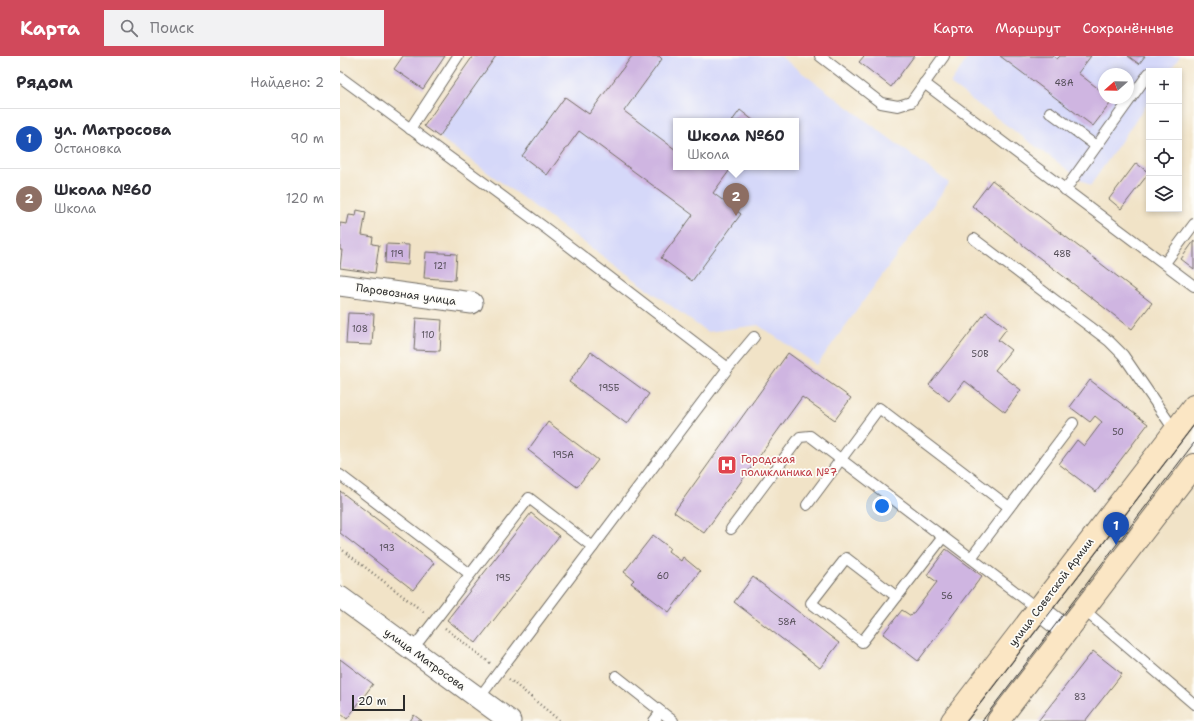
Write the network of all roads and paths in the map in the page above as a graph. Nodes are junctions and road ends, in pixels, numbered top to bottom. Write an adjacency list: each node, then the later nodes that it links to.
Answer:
1 (458, 56): 8 (lane)
2 (820, 56): 6 (lane)
3 (944, 56): 6 (lane)
4 (340, 77): 8 (lane)
5 (1146, 77): 9 (lane)
6 (924, 84): 10 (lane)
7 (1050, 112): 9 (lane)
8 (410, 129): 18 (lane)
9 (1096, 146): 10 (lane)
10 (1064, 190): 13 (lane)
11 (1194, 224): 13 (lane)
12 (974, 239): 21 (lane)
13 (1165, 263): 15 (lane)
14 (340, 285): 16 (street, Паровозная улица)
15 (1194, 286)
16 (472, 303)
17 (754, 337): 18 (lane)
18 (728, 368): 29 (lane)
19 (1194, 406): 21 (main road, улица Советской Армии)
20 (1073, 423): 26 (lane)
21 (1175, 431): 35 (main road, улица Советской Армии)
22 (841, 459): 25 (lane); 26 (lane); 27 (lane); 28 (lane)
23 (1194, 465): 36 (main road)
24 (340, 475): 32 (lane)
25 (807, 505)
26 (1009, 507): 31 (lane)
27 (731, 529)
28 (943, 537): 31 (lane); 34 (lane)
29 (593, 547): 32 (lane); 40 (lane)
30 (340, 548): 37 (path)
31 (971, 558): 35 (lane)
32 (470, 574): 37 (lane)
33 (340, 597): 39 (street, улица Матросова)
34 (897, 598): 34 (lane)
35 (1038, 609): 38 (street); 49 (main road, улица Советской Армии)
36 (1083, 609): 38 (main road); 43 (lane)
37 (435, 620): 39 (lane); 40 (path)
38 (1066, 631): 50 (main road)
39 (412, 650): 42 (street, улица Матросова)
40 (500, 671): 42 (lane); 46 (path)
41 (616, 676): 44 (lane)
42 (479, 698): 45 (street, улица Матросова)
43 (1194, 704)
44 (661, 712): 47 (lane); 48 (lane)
45 (510, 721)
46 (560, 721)
47 (654, 721)
48 (673, 721)
49 (952, 721)
50 (998, 721)

